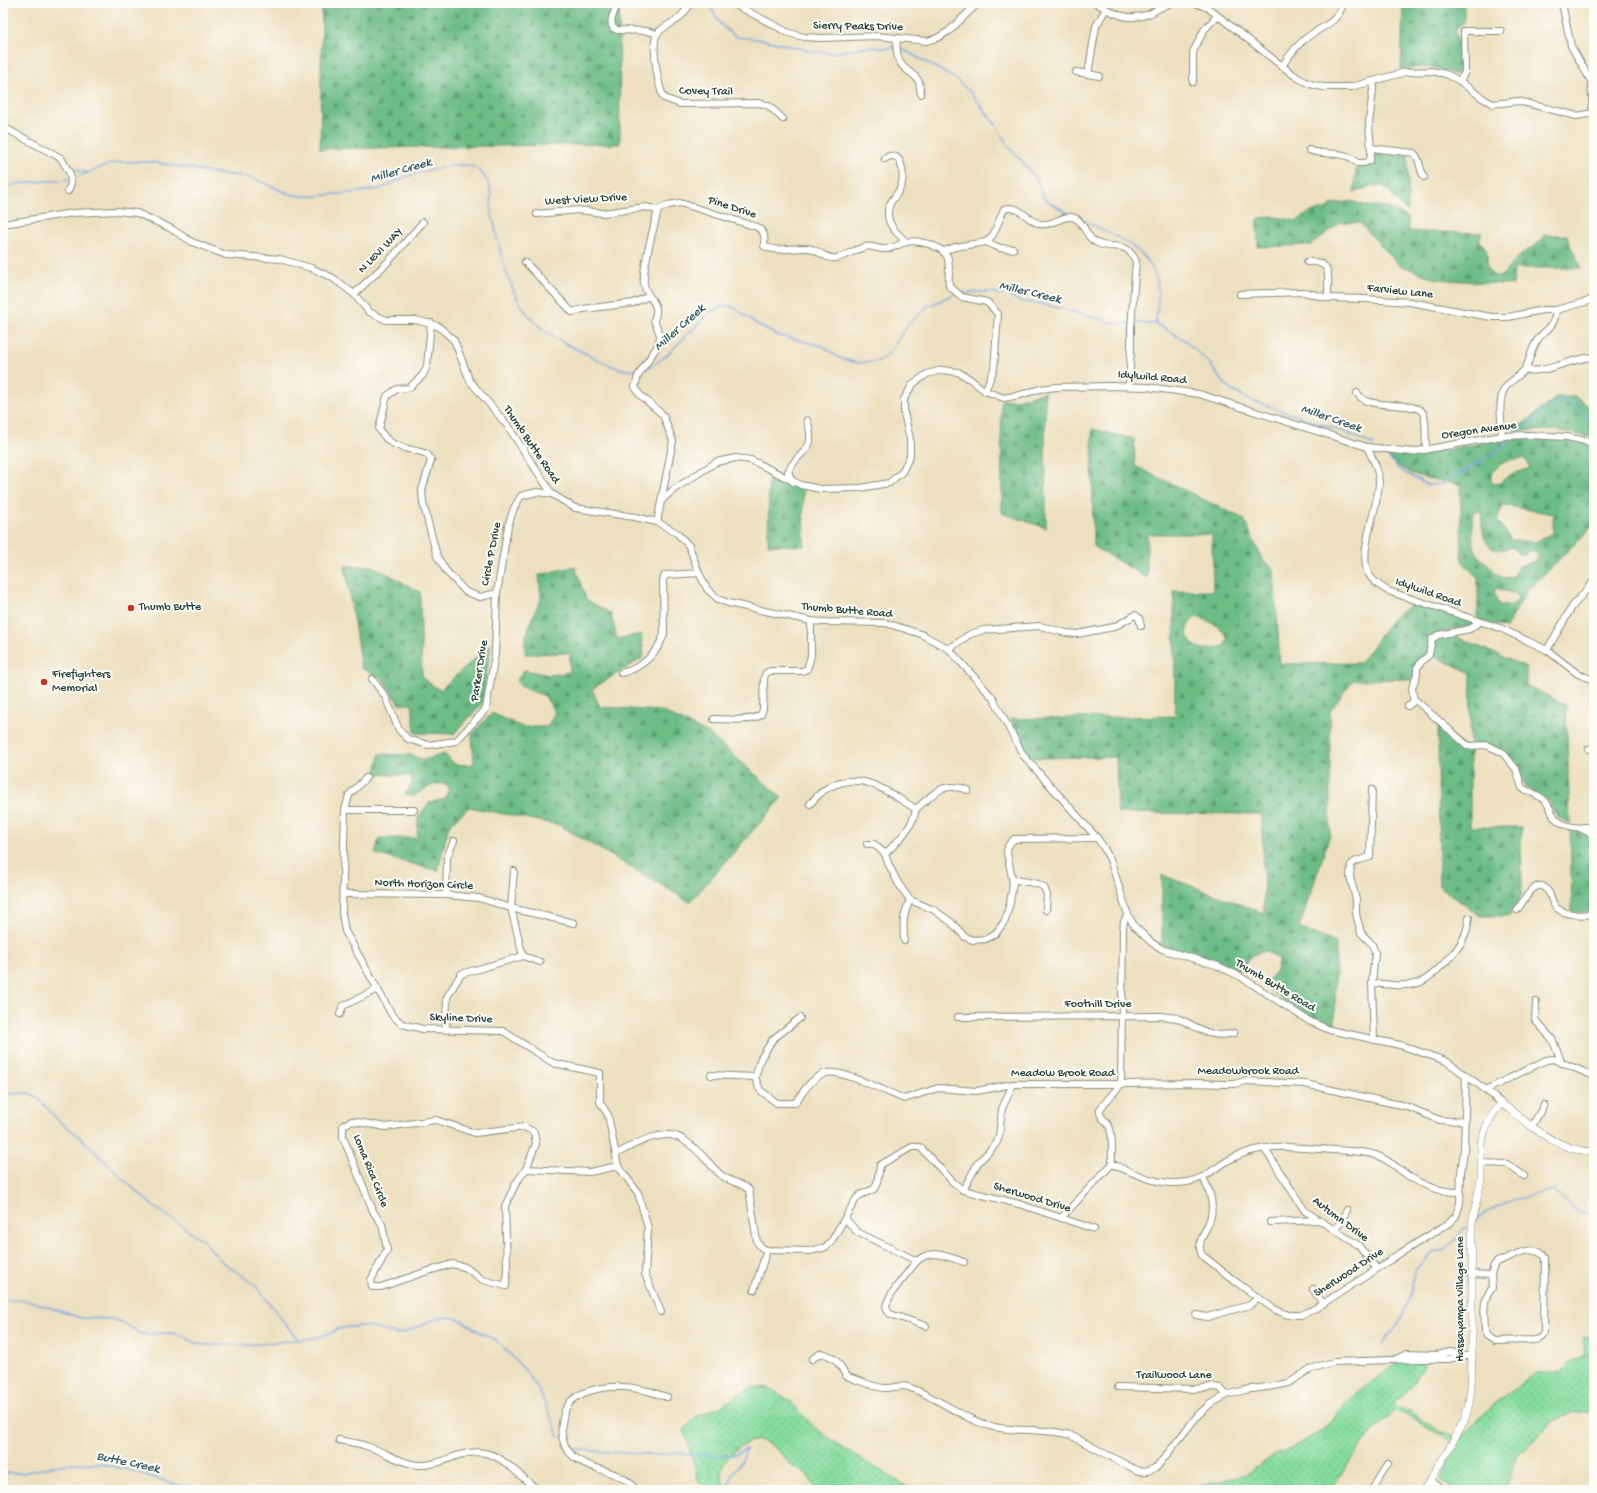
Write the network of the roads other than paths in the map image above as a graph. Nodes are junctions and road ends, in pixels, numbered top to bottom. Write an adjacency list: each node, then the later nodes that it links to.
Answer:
1 (617, 3): 13 (street)
2 (691, 3): 13 (street)
3 (732, 3): 14 (street, Sierry Peaks Drive)
4 (978, 3): 14 (street, Sierry Peaks Drive)
5 (1096, 3): 10 (street)
6 (1172, 3): 10 (street)
7 (1196, 3): 11 (street)
8 (1344, 3): 15 (street)
9 (1562, 3): 23 (street)
10 (1106, 9): 17 (street)
11 (1217, 16): 15 (street); 21 (street)
12 (1501, 31): 20 (street)
13 (657, 34): 24 (street, Covey Trail)
14 (897, 38): 22 (street)
15 (1282, 66): 19 (street)
16 (1076, 72): 17 (street)
17 (1088, 74): 18 (street)
18 (1099, 76)
19 (1374, 81): 20 (street); 26 (street)
20 (1460, 81): 23 (street)
21 (1193, 82)
22 (921, 94)
23 (1593, 113)
24 (783, 118)
25 (3, 127): 30 (street)
26 (1371, 148): 27 (street); 29 (street)
27 (1309, 150)
28 (885, 159): 35 (street)
29 (1424, 177)
30 (68, 191)
31 (658, 210): 32 (street, West View Drive); 35 (street, Pine Drive); 43 (street)
32 (537, 214)
33 (423, 222): 41 (street, N LEVI WAY)
34 (3, 224): 41 (street, Thumb Butte Road)
35 (906, 242): 38 (street, Pine Drive)
36 (986, 242): 37 (street); 38 (street); 50 (street)
37 (1013, 249)
38 (944, 251): 51 (street)
39 (525, 262): 43 (street)
40 (1307, 262): 44 (street)
41 (354, 294): 47 (street, Thumb Butte Road)
42 (1240, 294): 44 (street, Farview Lane)
43 (649, 296): 60 (street)
44 (1328, 298): 46 (street, Farview Lane)
45 (1592, 301): 46 (street, Farview Lane)
46 (1556, 310): 49 (street)
47 (431, 323): 59 (street, Thumb Butte Road); 64 (street, Circle P Drive)
48 (1594, 357): 49 (street)
49 (1525, 369): 54 (street)
50 (1129, 386): 51 (street, Idylwild Road); 56 (street, Idylwild Road)
51 (985, 391): 58 (street, Idylwild Road)
52 (1357, 393): 57 (street)
53 (807, 420): 58 (street)
54 (1502, 436): 55 (street, Oregon Avenue); 57 (street, Oregon Avenue)
55 (1594, 443)
56 (1367, 447): 57 (street, Oregon Avenue); 66 (street, Idylwild Road)
57 (1426, 450)
58 (793, 482): 60 (street, Idylwild Road)
59 (552, 494): 61 (street, Thumb Butte Road); 64 (street, Circle P Drive)
60 (662, 500): 61 (street)
61 (657, 522): 62 (street, Thumb Butte Road)
62 (699, 574): 65 (street, Thumb Butte Road); 70 (street)
63 (1594, 582): 69 (street)
64 (497, 593): 71 (street, Parker Drive)
65 (811, 621): 68 (street, Thumb Butte Road); 75 (street)
66 (1479, 622): 69 (street, Idylwild Road); 73 (street)
67 (1141, 626): 68 (street)
68 (948, 649): 86 (street, Thumb Butte Road)
69 (1547, 650): 72 (street, Idylwild Road)
70 (621, 673)
71 (372, 679)
72 (1594, 680)
73 (1413, 698): 74 (street); 84 (street)
74 (1408, 706)
75 (714, 720)
76 (366, 778): 81 (street, Skyline Drive)
77 (968, 790): 80 (street)
78 (1372, 790): 105 (street)
79 (810, 804): 80 (street)
80 (916, 809): 89 (street)
81 (345, 810): 82 (street); 92 (street, Skyline Drive)
82 (414, 810)
83 (1594, 824): 84 (street)
84 (1578, 828): 85 (street)
85 (1594, 835)
86 (1097, 838): 91 (street); 99 (street, Thumb Butte Road)
87 (454, 841): 93 (street)
88 (867, 844): 89 (street)
89 (885, 854): 94 (street)
90 (514, 871): 95 (street)
91 (1012, 879): 94 (street); 96 (street)
92 (343, 894): 93 (street, North Horizon Circle); 106 (street, Skyline Drive)
93 (446, 895): 95 (street, North Horizon Circle)
94 (910, 900): 102 (street)
95 (511, 908): 101 (street, North Horizon Circle); 103 (street)
96 (1046, 910)
97 (1517, 910): 98 (street)
98 (1594, 914)
99 (1128, 915): 109 (street); 114 (street, Thumb Butte Road)
100 (1469, 918): 105 (street)
101 (574, 923)
102 (904, 940)
103 (523, 956): 104 (street); 112 (street)
104 (540, 962)
105 (1372, 983): 114 (street)
106 (378, 989): 108 (street); 112 (street, Skyline Drive)
107 (1536, 1002): 115 (street)
108 (340, 1014)
109 (1121, 1016): 110 (street, Foothill Drive); 113 (street, Foothill Drive); 121 (street)
110 (958, 1017)
111 (800, 1018): 119 (street)
112 (446, 1029): 129 (street, Skyline Drive)
113 (1234, 1033)
114 (1374, 1040): 117 (street, Thumb Butte Road)
115 (1562, 1063): 118 (street); 122 (street)
116 (712, 1075): 119 (street)
117 (1466, 1075): 122 (street, Thumb Butte Road); 125 (street, Sherwood Drive)
118 (1594, 1076)
119 (756, 1077): 120 (street, Meadow Brook Road)
120 (1013, 1084): 121 (street, Meadow Brook Road); 136 (street)
121 (1121, 1084): 125 (street, Meadowbrook Road); 131 (street)
122 (1486, 1090): 123 (street, Thumb Butte Road)
123 (1501, 1103): 126 (street, Thumb Butte Road); 130 (street, Hassayampa Village Lane)
124 (1544, 1105): 126 (street)
125 (1464, 1120): 137 (street, Sherwood Drive)
126 (1532, 1126): 128 (street, Thumb Butte Road)
127 (1264, 1148): 135 (street); 137 (street); 141 (street, Autumn Drive)
128 (1594, 1152)
129 (616, 1154): 132 (street, Skyline Drive); 145 (street)
130 (1482, 1163): 134 (street); 149 (street, Hassayampa Village Lane)
131 (1112, 1164): 135 (street); 140 (street)
132 (618, 1166): 133 (street); 155 (street, Skyline Drive)
133 (526, 1169): 133 (street, Loma Rica Circle)
134 (1524, 1176)
135 (1203, 1177): 153 (street, Sherwood Drive)
136 (963, 1190): 139 (street); 140 (street, Sherwood Drive)
137 (1460, 1192): 148 (street, Sherwood Drive)
138 (1347, 1210): 144 (street)
139 (845, 1218): 145 (street); 146 (street)
140 (1061, 1218): 143 (street, Sherwood Drive)
141 (1319, 1220): 142 (street); 144 (street, Autumn Drive)
142 (1270, 1222)
143 (1094, 1229)
144 (1336, 1229): 148 (street, Autumn Drive)
145 (767, 1250): 152 (street)
146 (917, 1261): 147 (street); 157 (street)
147 (964, 1262)
148 (1377, 1269): 154 (street, Sherwood Drive)
149 (1471, 1274): 150 (street); 158 (street, Hassayampa Village Lane)
150 (1491, 1275): 150 (street)
151 (1313, 1289): 154 (street)
152 (754, 1290)
153 (1258, 1297): 154 (street, Sherwood Drive); 156 (street)
154 (1323, 1304)
155 (661, 1312)
156 (1196, 1315)
157 (926, 1326)
158 (1472, 1356): 161 (street); 165 (street, Hassayampa Village Lane)
159 (812, 1359): 161 (street)
160 (1118, 1387): 161 (street, Trailwood Lane)
161 (1227, 1395)
162 (667, 1397): 167 (street)
163 (339, 1440): 166 (street)
164 (1388, 1464): 168 (street)
165 (1427, 1485): 169 (street); 170 (street)
166 (538, 1490)
167 (636, 1490)
168 (1372, 1490)
169 (1435, 1490)
170 (1446, 1490)

